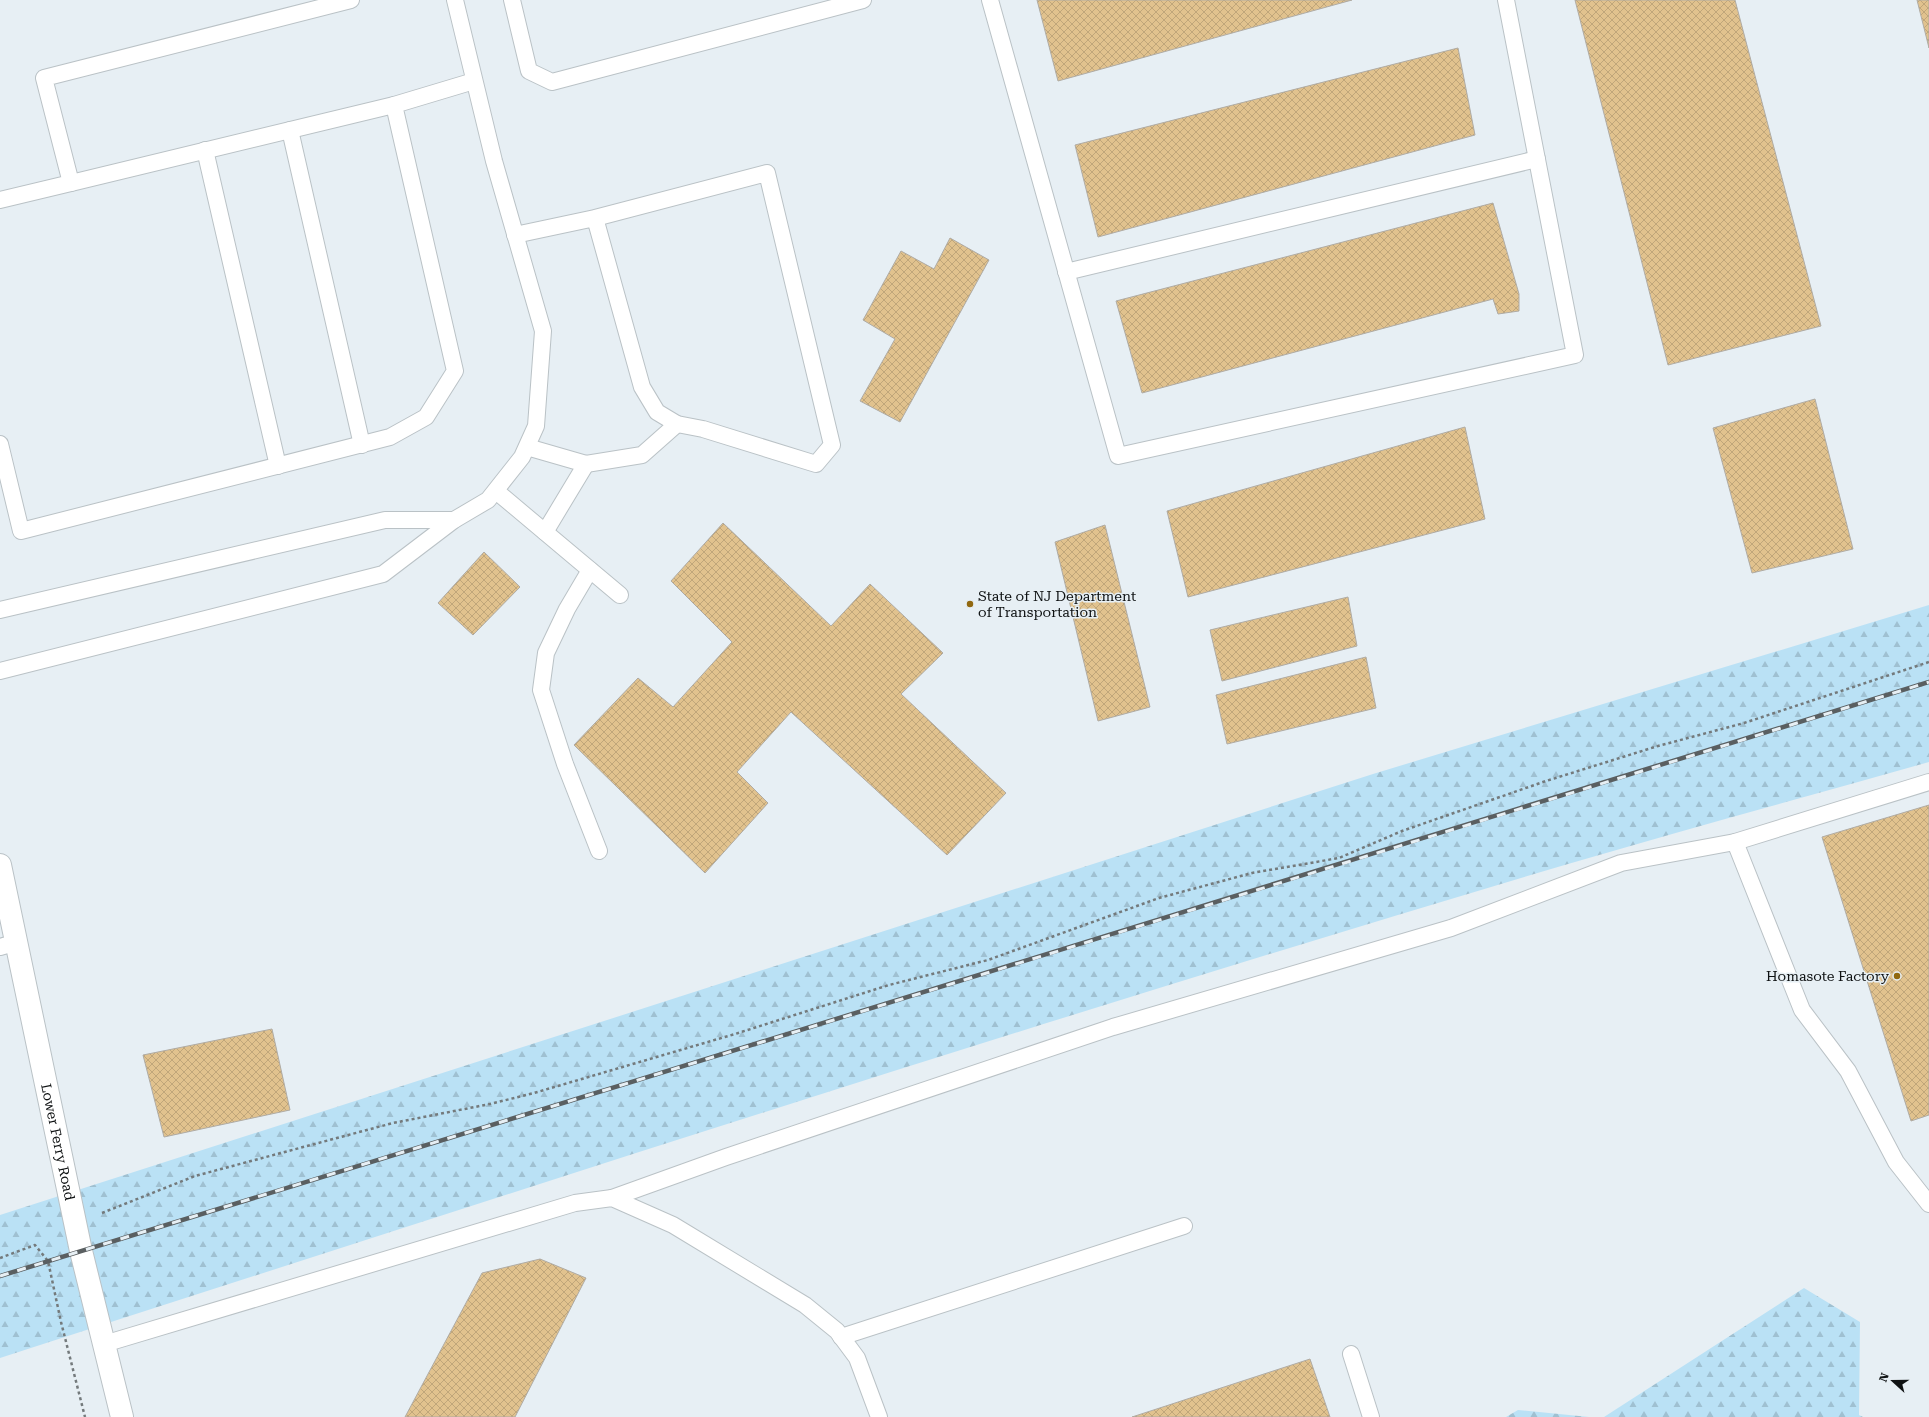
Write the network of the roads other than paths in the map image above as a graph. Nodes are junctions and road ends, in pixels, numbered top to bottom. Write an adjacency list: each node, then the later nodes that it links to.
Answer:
1 (351, 0): 12 (lane)
2 (455, 0): 7 (lane)
3 (512, 0): 4 (lane)
4 (863, 0)
5 (990, 0): 16 (lane)
6 (1506, 0): 11 (lane)
7 (474, 81): 8 (lane); 15 (lane)
8 (394, 105): 9 (lane); 19 (lane)
9 (290, 130): 10 (lane); 19 (lane)
10 (205, 150): 12 (lane); 22 (lane)
11 (1537, 159): 16 (lane); 16 (lane)
12 (71, 182): 13 (lane)
13 (0, 200)
14 (595, 218): 15 (lane); 17 (lane); 17 (lane)
15 (515, 235): 20 (lane)
16 (1066, 272)
17 (677, 424): 21 (lane)
18 (0, 444): 22 (lane)
19 (362, 445): 22 (lane)
20 (527, 447): 21 (lane); 23 (lane)
21 (586, 464): 25 (lane)
22 (278, 466)
23 (496, 491): 24 (lane); 25 (lane)
24 (454, 520): 28 (lane); 29 (lane)
25 (545, 532): 26 (lane)
26 (590, 570): 27 (lane); 32 (lane)
27 (620, 595)
28 (0, 610)
29 (0, 671)
30 (1929, 782): 31 (lane)
31 (1735, 842): 35 (lane); 36 (lane)
32 (599, 851)
33 (0, 865): 34 (street, Lower Ferry Road)
34 (9, 945): 39 (street, Lower Ferry Road)
35 (612, 1198): 38 (lane); 39 (lane)
36 (1929, 1204)
37 (1184, 1226): 38 (lane)
38 (842, 1337): 42 (lane)
39 (104, 1344): 41 (street, Lower Ferry Road)
40 (1351, 1354): 43 (lane)
41 (122, 1417)
42 (879, 1417)
43 (1371, 1417)

